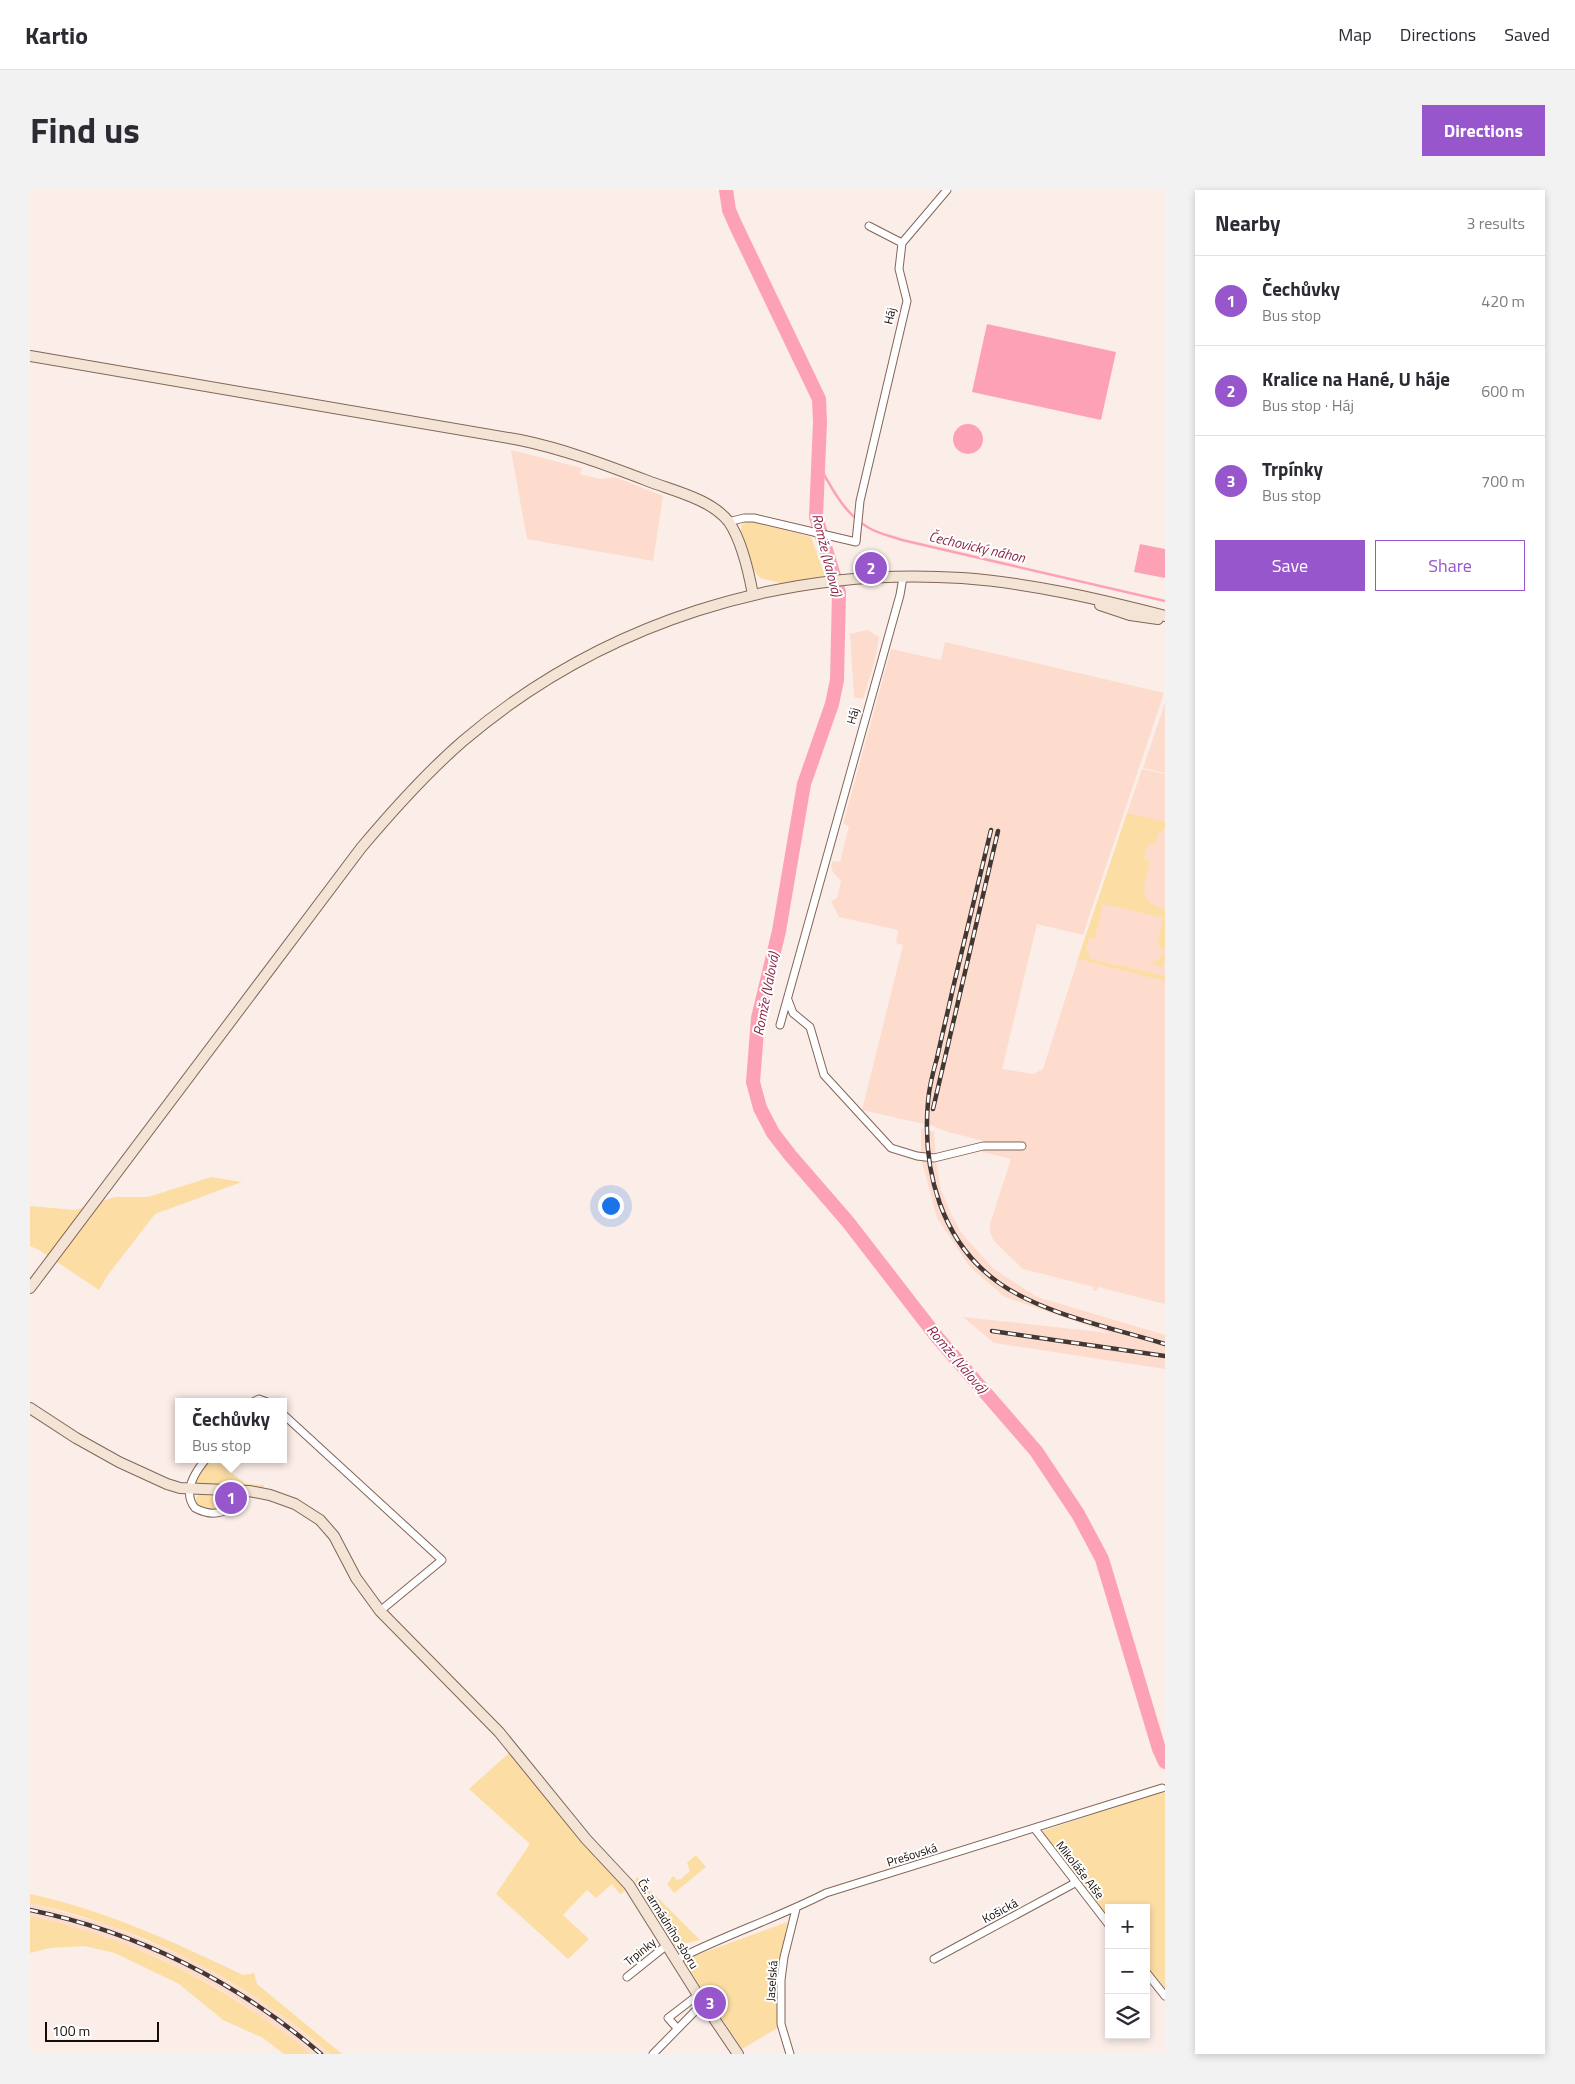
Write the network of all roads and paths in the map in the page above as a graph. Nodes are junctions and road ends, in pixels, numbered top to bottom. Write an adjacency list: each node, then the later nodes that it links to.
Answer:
1 (947, 190): 3 (street)
2 (869, 226): 3 (street)
3 (902, 243): 5 (street, Háj)
4 (30, 356): 5 (street)
5 (728, 522): 7 (street)
6 (903, 577): 7 (street); 8 (street); 11 (street, Háj)
7 (753, 594): 14 (street)
8 (1070, 595): 9 (street); 10 (street)
9 (1165, 616)
10 (1165, 620)
11 (787, 998): 12 (street, Háj); 13 (street)
12 (780, 1025)
13 (1022, 1146)
14 (30, 1288)
15 (30, 1408): 18 (street, Čs. armádního sboru)
16 (287, 1419): 20 (street)
17 (203, 1463): 18 (street)
18 (190, 1488): 19 (street, Čs. armádního sboru); 19 (street)
19 (249, 1492): 20 (street, Čs. armádního sboru)
20 (380, 1611): 26 (street, Čs. armádního sboru)
21 (1162, 1788): 22 (street, Prešovská)
22 (1035, 1829): 23 (street, Mikoláše Alše); 24 (street, Prešovská)
23 (1076, 1883): 25 (street, Mikoláše Alše); 27 (street, Košická)
24 (796, 1909): 28 (street, Prešovská); 36 (street, Jaselská)
25 (1105, 1920)
26 (667, 1945): 28 (street, Čs. armádního sboru); 29 (street, Trpinky)
27 (934, 1959)
28 (676, 1960): 32 (street, Čs. armádního sboru)
29 (627, 1977)
30 (1150, 1977): 31 (street)
31 (1165, 1996)
32 (700, 1999): 33 (street); 33 (street); 35 (street, Čs. armádního sboru)
33 (677, 2028): 34 (street)
34 (653, 2054)
35 (738, 2054)
36 (790, 2054)

